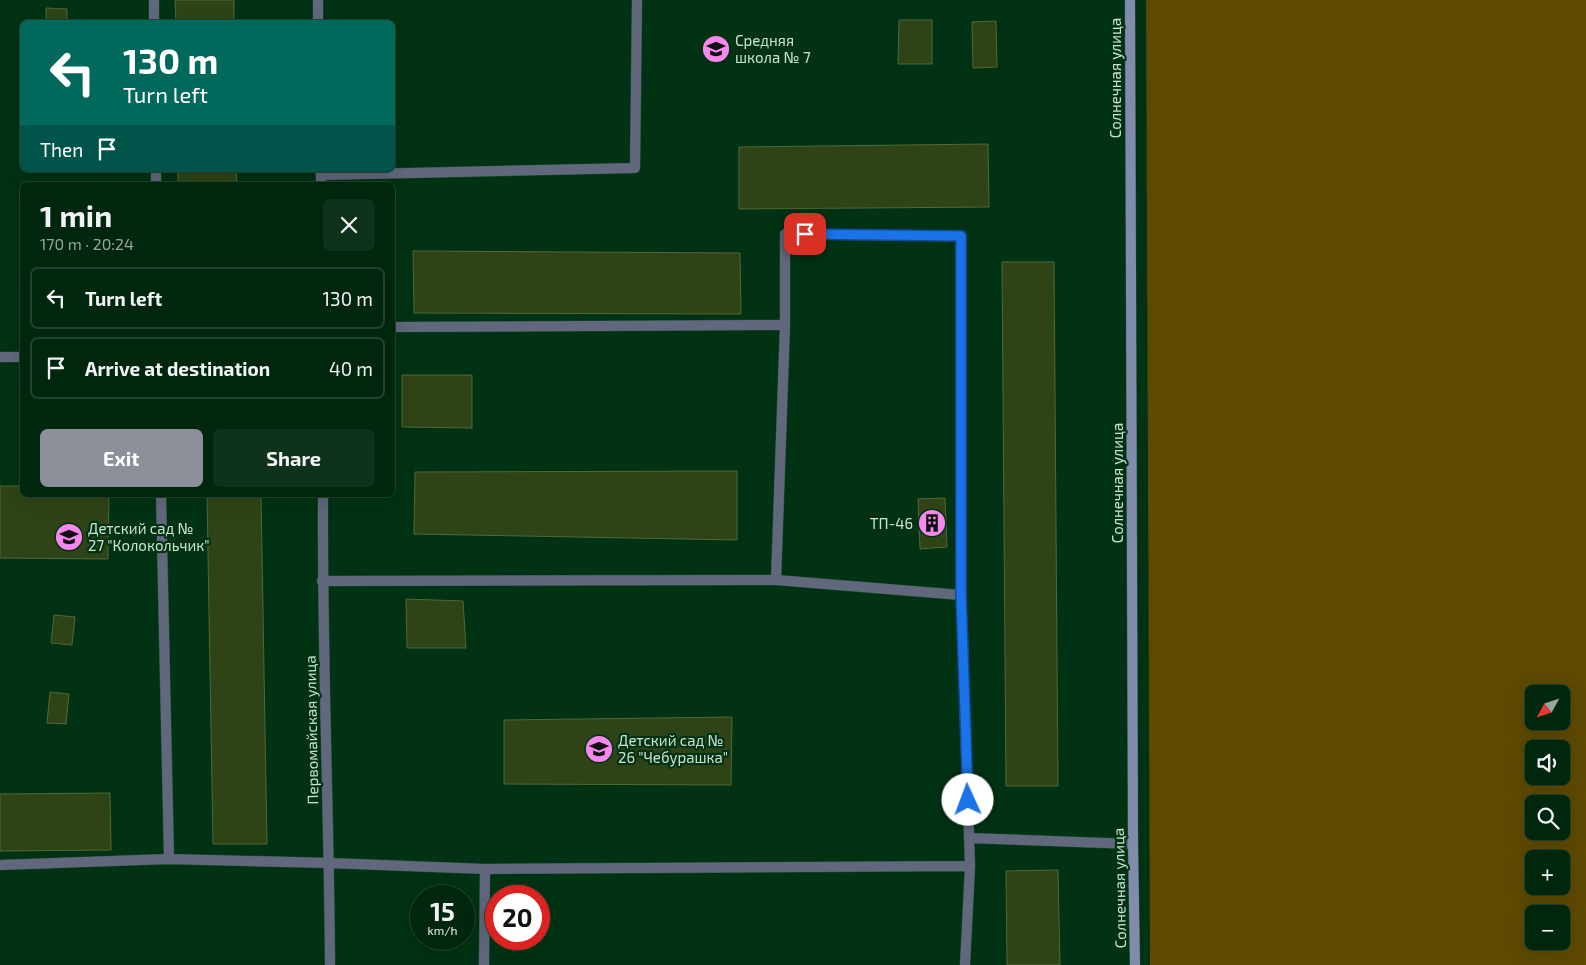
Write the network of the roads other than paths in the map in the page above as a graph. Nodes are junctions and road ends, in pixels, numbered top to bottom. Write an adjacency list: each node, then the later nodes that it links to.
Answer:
1 (154, 0): 5 (street)
2 (318, 0): 6 (street)
3 (637, 0): 7 (street)
4 (1130, 0): 18 (street, Солнечная улица)
5 (154, 20)
6 (318, 20)
7 (321, 177)
8 (785, 325): 9 (street); 14 (street); 16 (street)
9 (395, 327)
10 (0, 357): 11 (street)
11 (20, 357)
12 (161, 497): 19 (street)
13 (323, 497): 15 (street, Первомайская улица)
14 (776, 580): 15 (street); 16 (street)
15 (322, 581): 20 (street, Первомайская улица)
16 (961, 595): 17 (street)
17 (969, 838): 18 (street); 22 (street)
18 (1133, 844): 27 (street, Солнечная улица)
19 (169, 859): 20 (street); 21 (street)
20 (329, 862): 23 (street); 24 (street, Первомайская улица)
21 (0, 865)
22 (970, 866): 23 (street); 26 (street)
23 (485, 869): 25 (street)
24 (330, 965)
25 (484, 965)
26 (965, 965)
27 (1135, 965)

